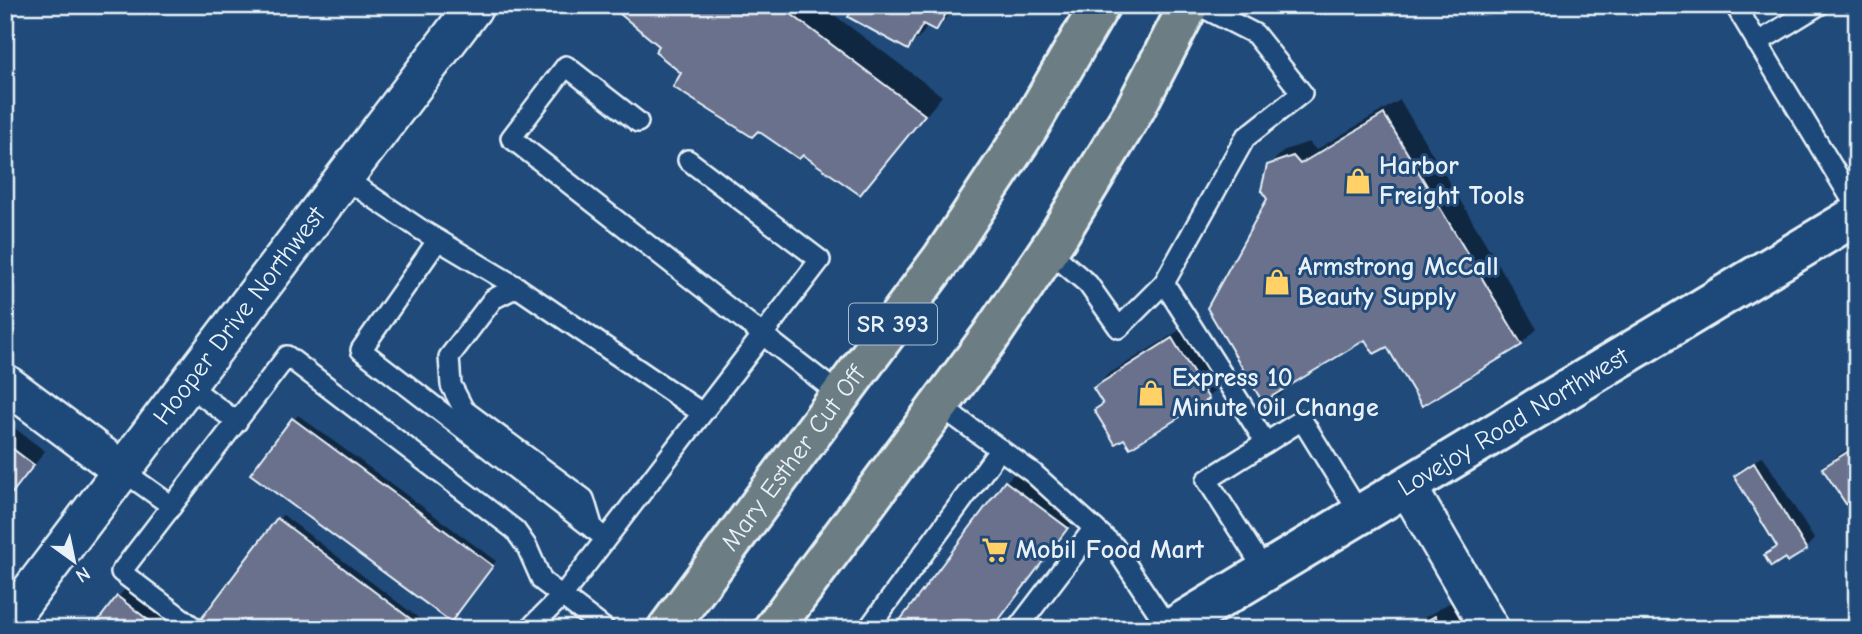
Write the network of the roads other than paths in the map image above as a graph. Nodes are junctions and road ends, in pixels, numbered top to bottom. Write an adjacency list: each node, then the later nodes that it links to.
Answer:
1 (475, 5): 10 (street, Hooper Drive Northwest)
2 (1100, 5): 20 (main road, Mary Esther Cut Off / SR 393)
3 (1189, 5): 14 (main road, SR 393)
4 (1198, 5): 15 (lane)
5 (1735, 5): 7 (lane)
6 (1819, 5): 7 (lane)
7 (1757, 43): 11 (lane)
8 (638, 122): 17 (lane)
9 (688, 160): 17 (lane)
10 (344, 178): 13 (lane); 19 (street, Hooper Drive Northwest)
11 (1857, 208)
12 (1857, 215): 27 (street, Lovejoy Road Northwest)
13 (438, 240): 16 (lane); 31 (lane)
14 (1048, 250): 15 (lane); 21 (main road, SR 393)
15 (1164, 283): 24 (lane)
16 (517, 287): 22 (lane); 31 (lane)
17 (762, 334): 20 (lane); 22 (lane)
18 (5, 383): 26 (street)
19 (188, 384): 23 (lane); 26 (street, Hooper Drive Northwest)
20 (840, 395): 40 (main road, Mary Esther Cut Off / SR 393)
21 (939, 405): 25 (lane); 35 (main road, SR 393)
22 (702, 413): 31 (lane)
23 (237, 422): 28 (lane); 33 (lane)
24 (1266, 443): 29 (lane); 32 (lane)
25 (1000, 449): 30 (lane); 36 (lane)
26 (123, 471): 28 (lane); 34 (street, Hooper Drive Northwest)
27 (1407, 486): 29 (street, Lovejoy Road Northwest); 43 (street)
28 (172, 506): 37 (lane)
29 (1360, 514): 32 (street, Lovejoy Road Northwest)
30 (1094, 528): 41 (lane); 42 (lane)
31 (599, 534): 33 (lane)
32 (1265, 571): 42 (street, Lovejoy Road Northwest)
33 (562, 596): 38 (lane); 39 (lane)
34 (5, 625)
35 (779, 627)
36 (870, 628)
37 (196, 629)
38 (529, 629)
39 (605, 629)
40 (667, 629)
41 (1017, 629)
42 (1170, 629)
43 (1490, 629)

